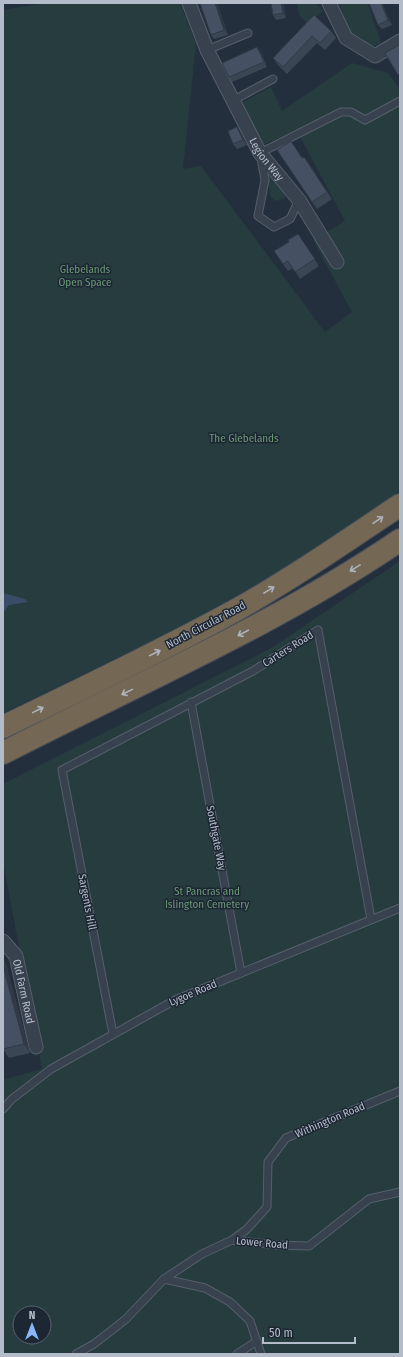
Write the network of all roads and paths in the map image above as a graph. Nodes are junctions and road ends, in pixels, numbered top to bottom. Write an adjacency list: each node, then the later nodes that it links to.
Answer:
1 (188, 3): 5 (street, Legion Way)
2 (330, 3): 4 (street)
3 (248, 33): 5 (lane)
4 (400, 41)
5 (207, 50): 7 (street, Legion Way)
6 (273, 78): 7 (lane)
7 (232, 101): 9 (street, Legion Way)
8 (400, 101): 9 (lane)
9 (260, 153): 10 (street, Legion Way); 10 (lane)
10 (299, 200): 11 (street, Legion Way)
11 (337, 262)
12 (400, 506): 15 (highway, North Circular Road, one-way to 12)
13 (400, 540): 16 (highway, one-way to 16)
14 (191, 702): 17 (lane, Carters Road); 19 (lane, Carters Road); 21 (lane, Southgate Way)
15 (3, 727)
16 (3, 753)
17 (62, 770): 22 (lane, Sargents Hill)
18 (400, 908): 19 (lane, Lygoe Road)
19 (371, 919): 21 (lane, Lygoe Road)
20 (3, 941): 23 (street, Old Farm Road)
21 (241, 973): 22 (lane, Lygoe Road)
22 (113, 1034): 25 (lane, Lygoe Road)
23 (36, 1047)
24 (400, 1090): 27 (lane, Withington Road)
25 (3, 1109)
26 (399, 1192): 27 (lane, Lower Road)
27 (232, 1240): 28 (lane, Lower Road)
28 (164, 1279): 29 (lane); 30 (lane, Lower Road)
29 (257, 1341): 31 (lane); 32 (lane)
30 (76, 1354)
31 (237, 1354)
32 (261, 1354)

